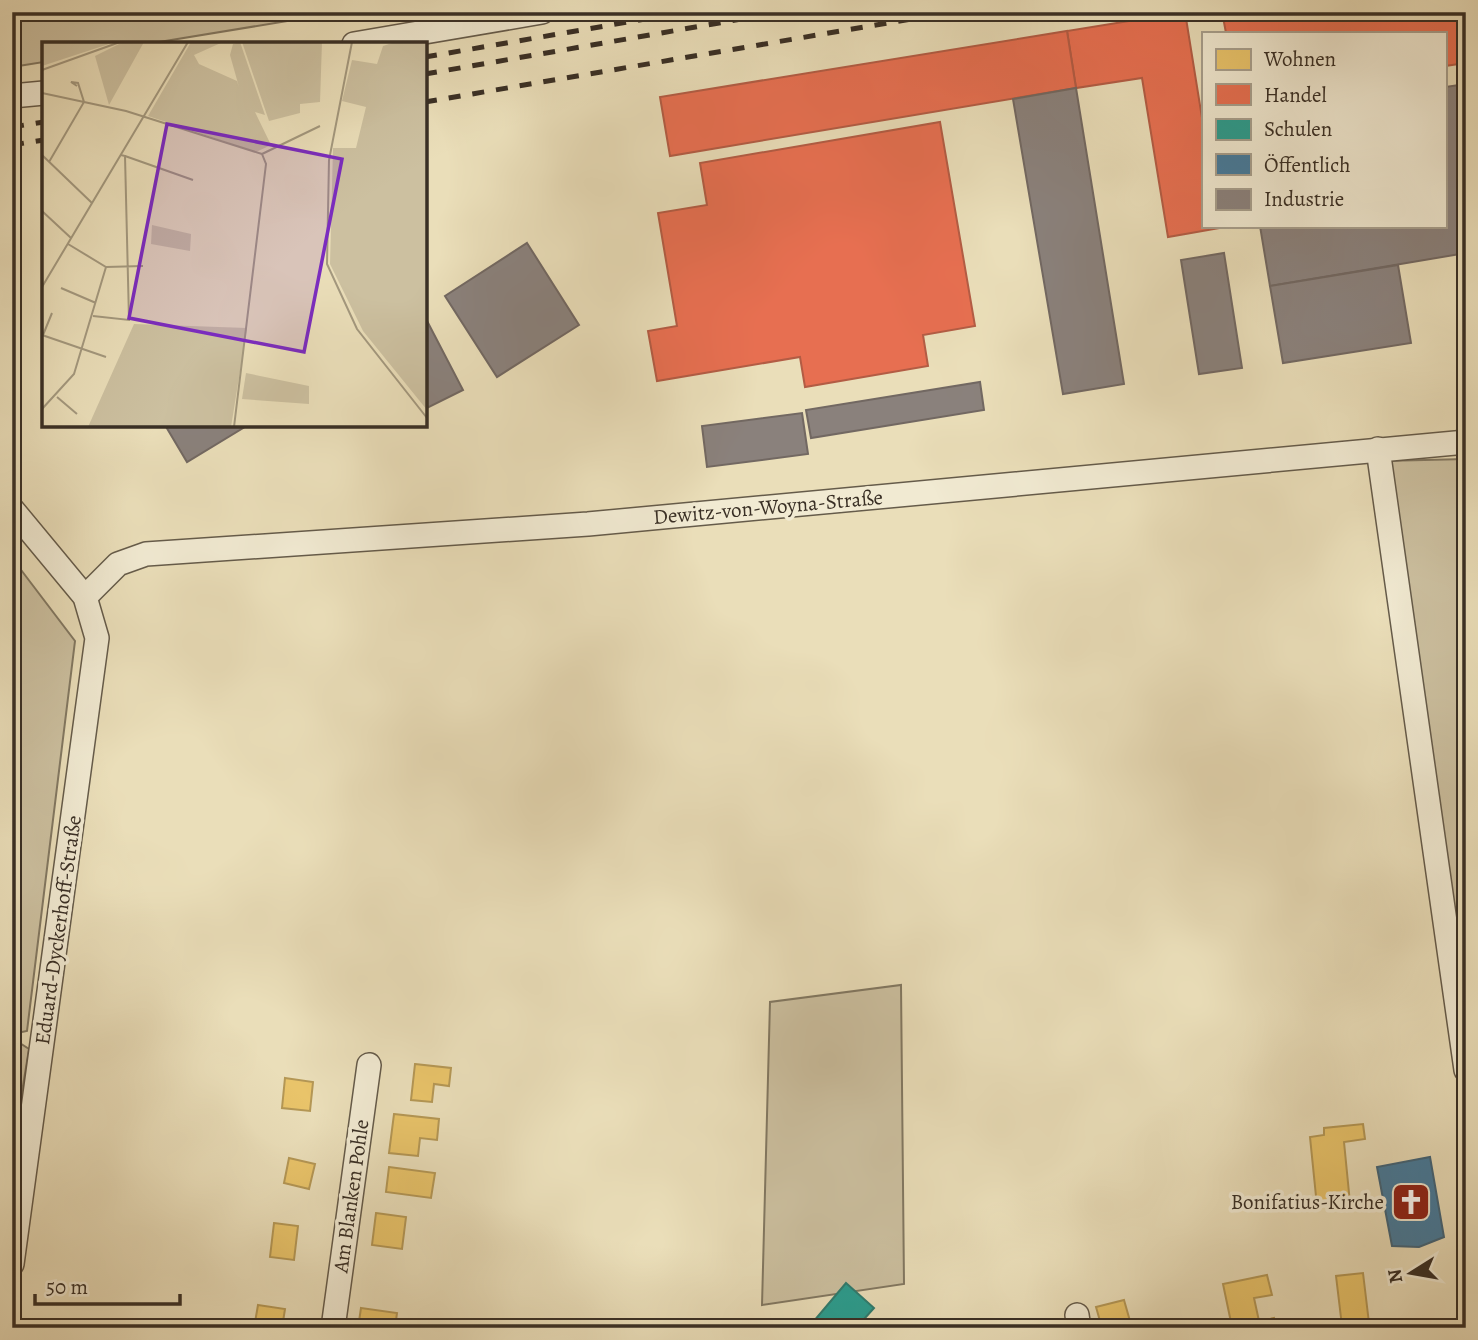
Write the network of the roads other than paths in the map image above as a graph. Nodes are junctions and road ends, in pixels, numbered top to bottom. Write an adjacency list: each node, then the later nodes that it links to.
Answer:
1 (542, 12): 2 (street)
2 (366, 42)
3 (42, 93): 4 (street)
4 (12, 96)
5 (1466, 442): 6 (street, Dewitz-von-Woyna-Straße)
6 (1378, 449): 8 (street, Dewitz-von-Woyna-Straße); 10 (street)
7 (12, 509): 8 (street)
8 (85, 597): 11 (street, Eduard-Dyckerhoff-Straße)
9 (369, 1065): 12 (street, Am Blanken Pohle)
10 (1466, 1070)
11 (12, 1264)
12 (333, 1328)

